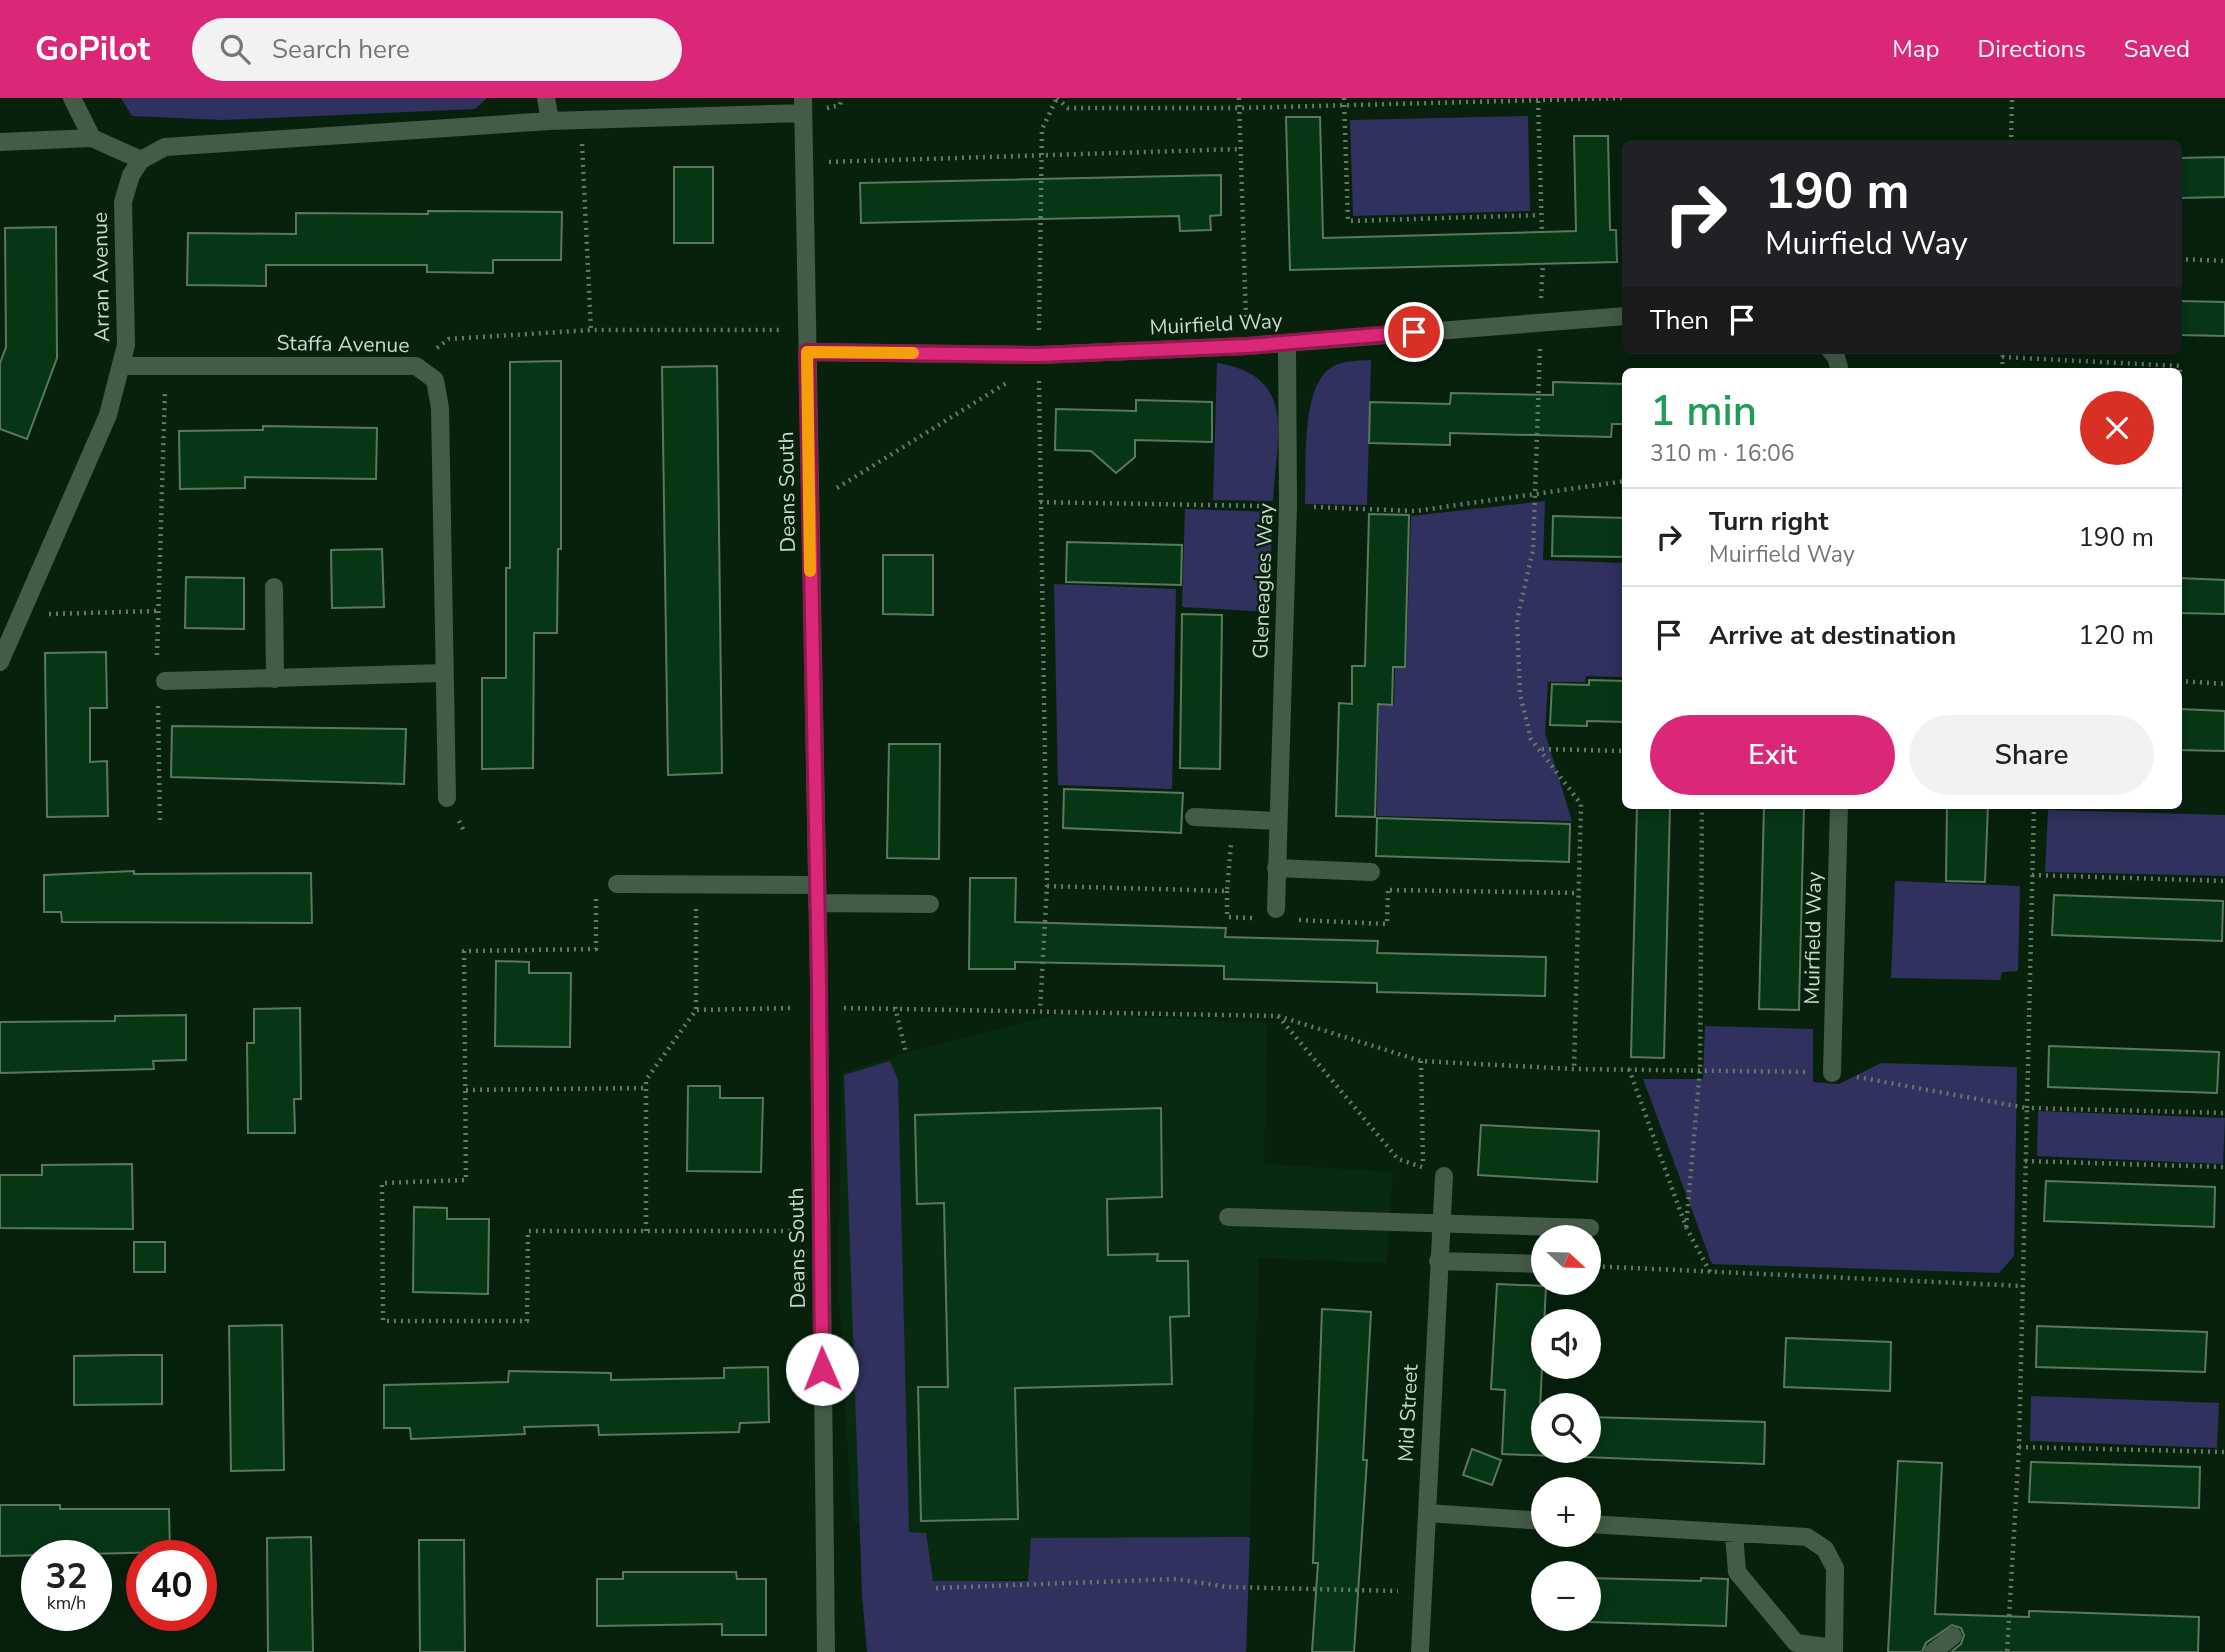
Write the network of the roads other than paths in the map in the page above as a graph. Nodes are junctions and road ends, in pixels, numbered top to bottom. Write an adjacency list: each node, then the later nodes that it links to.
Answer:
1 (72, 98): 5 (street)
2 (546, 98): 4 (street)
3 (803, 105): 4 (street); 10 (street, Deans South)
4 (551, 121): 7 (street)
5 (92, 138): 6 (street); 7 (street)
6 (0, 142)
7 (141, 160): 11 (street, Arran Avenue)
8 (1622, 316): 9 (street, Muirfield Way)
9 (1287, 343): 10 (street, Muirfield Way); 20 (street, Gleneagles Way)
10 (807, 352): 24 (street, Deans South)
11 (121, 366): 13 (street, Arran Avenue); 14 (street, Staffa Avenue)
12 (274, 587): 15 (street)
13 (0, 662)
14 (444, 673): 15 (street); 17 (street, Staffa Avenue)
15 (275, 679): 16 (street)
16 (162, 689)
17 (447, 798)
18 (1839, 809): 28 (street, Muirfield Way)
19 (1194, 817): 20 (street)
20 (1278, 821): 21 (street, Gleneagles Way)
21 (1276, 868): 22 (street); 27 (street, Gleneagles Way)
22 (1371, 872)
23 (617, 884): 24 (street)
24 (816, 885): 25 (street, Deans South)
25 (817, 903): 26 (street); 41 (street, Deans South, bridge)
26 (930, 904)
27 (1277, 916)
28 (1832, 1073)
29 (1444, 1176): 31 (street, Mid Street)
30 (1228, 1217): 31 (street)
31 (1440, 1222): 32 (street); 33 (street, Mid Street)
32 (1531, 1226)
33 (1438, 1261): 34 (street); 35 (street, Mid Street)
34 (1531, 1264)
35 (1427, 1513): 36 (street); 42 (street, Mid Street)
36 (1531, 1520)
37 (1601, 1525): 38 (street)
38 (1734, 1534): 40 (street); 40 (street)
39 (1953, 1636): 43 (street)
40 (1834, 1650)
41 (826, 1652)
42 (1420, 1652)
43 (1933, 1652)

